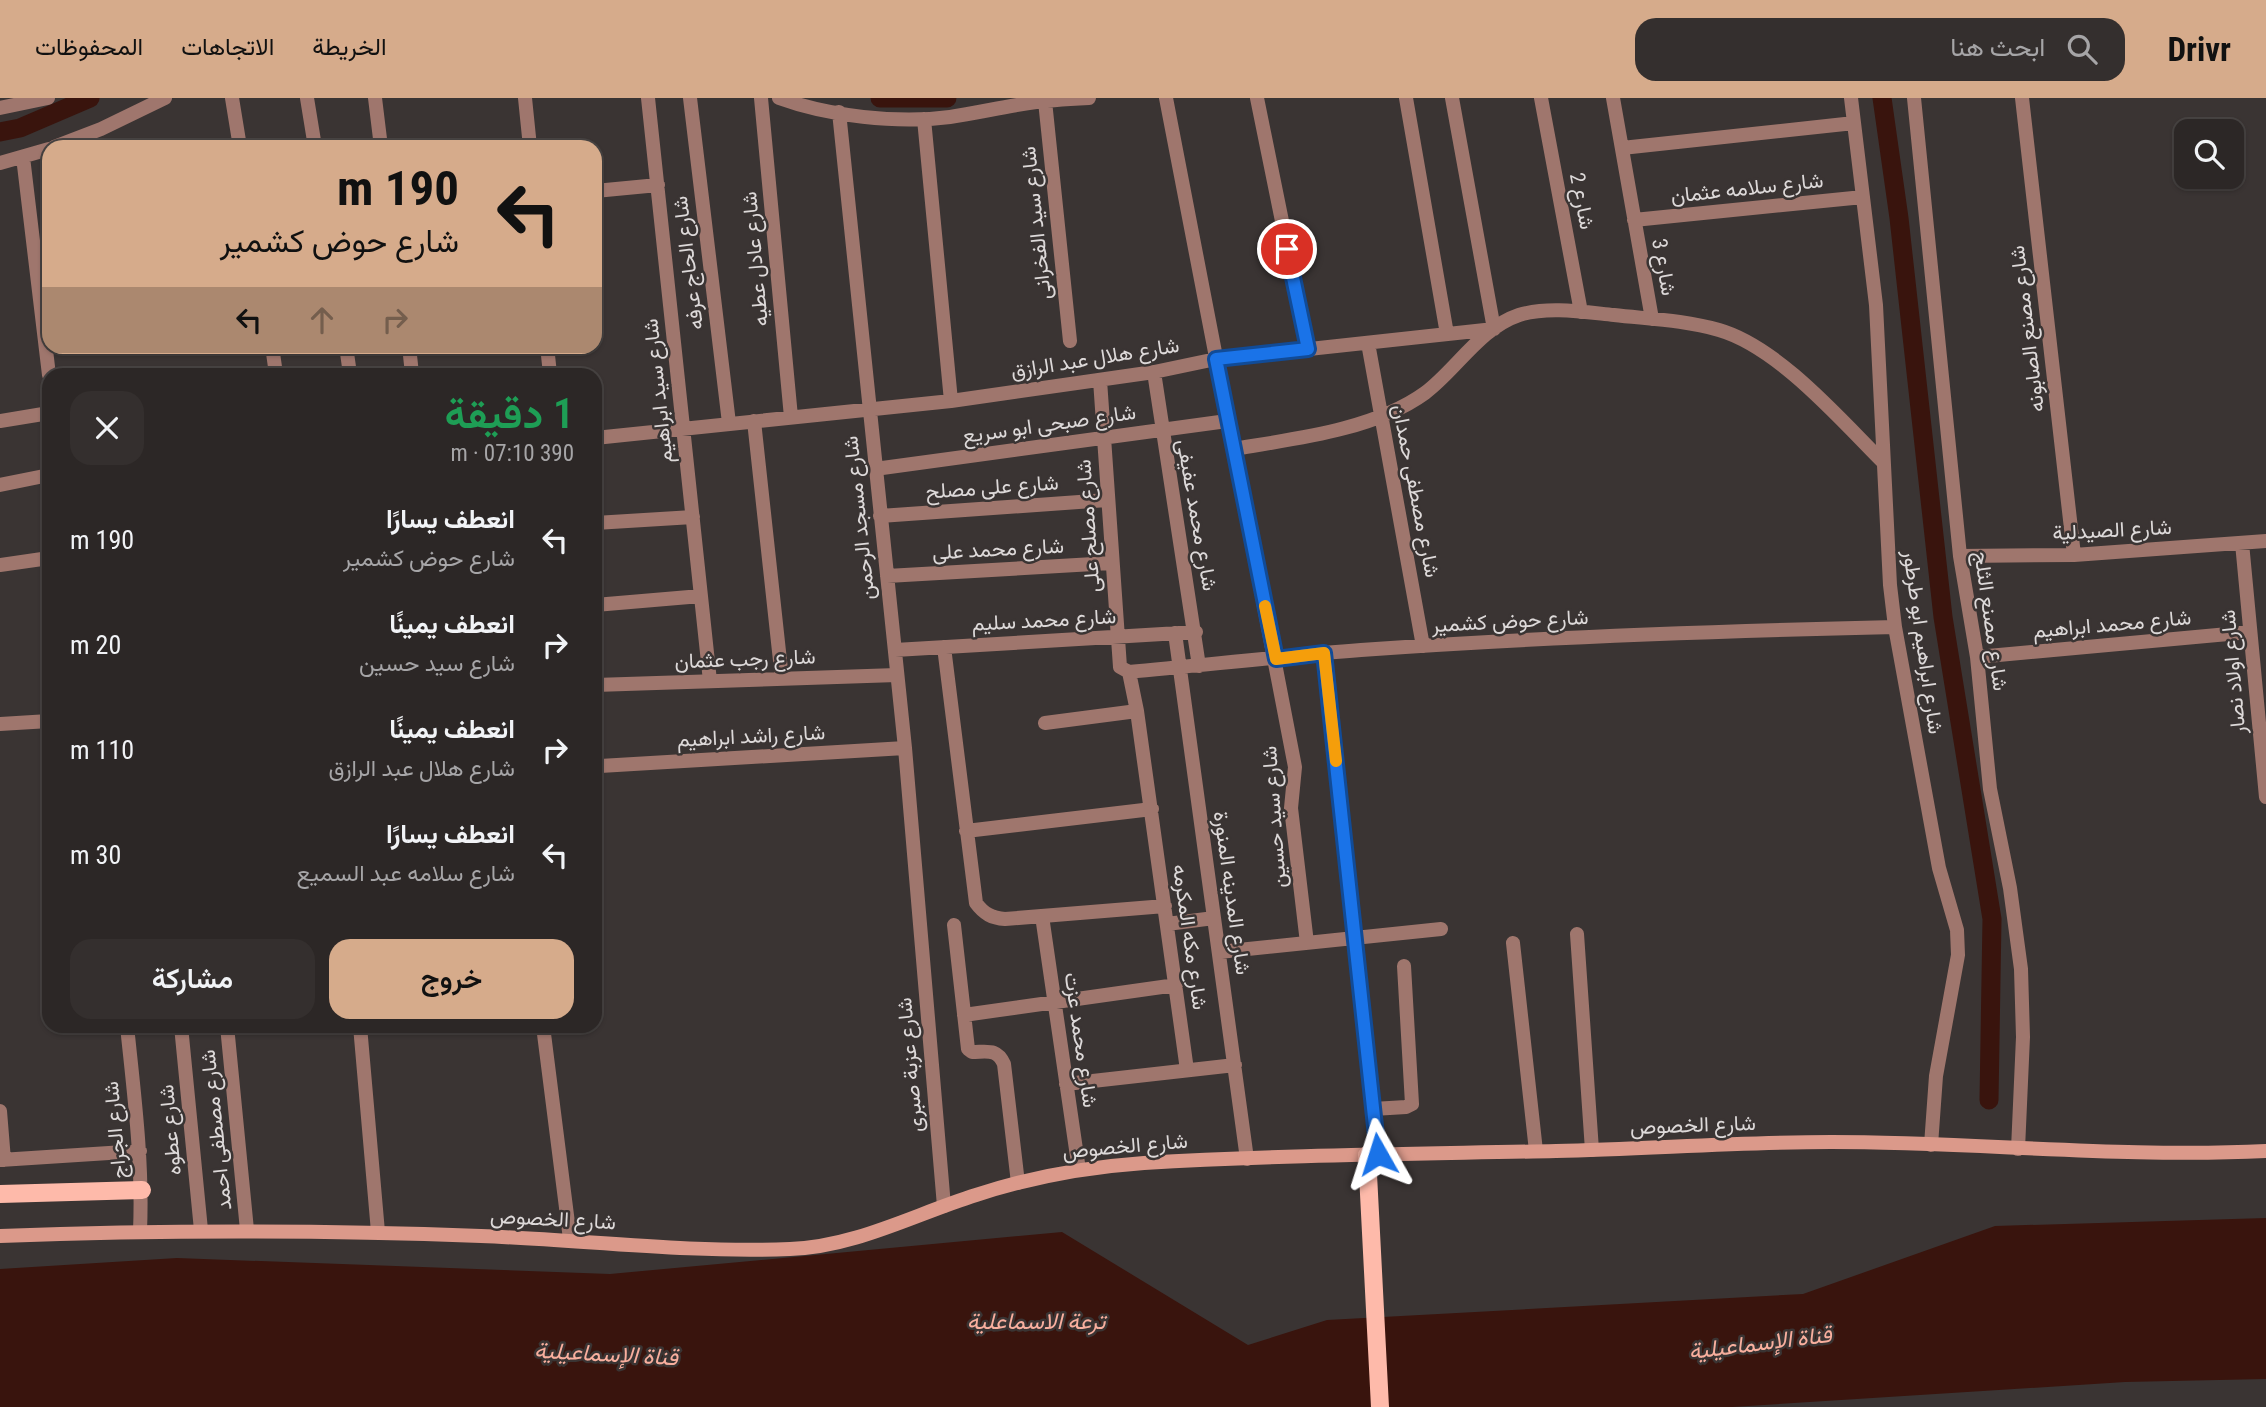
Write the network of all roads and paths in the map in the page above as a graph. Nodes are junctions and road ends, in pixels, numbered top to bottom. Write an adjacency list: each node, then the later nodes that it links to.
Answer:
1 (48, 98): 22 (street)
2 (165, 98): 26 (street)
3 (232, 98): 27 (street)
4 (307, 98): 28 (street)
5 (375, 98): 29 (street)
6 (525, 98): 30 (street)
7 (649, 98): 35 (street, شارع سيد ابراهيم)
8 (690, 98): 58 (street, شارع الحاج عرفه)
9 (761, 98): 54 (street, شارع عادل عطيه)
10 (779, 98): 23 (street)
11 (1088, 98): 21 (street)
12 (1166, 98): 47 (street)
13 (1257, 98): 46 (street)
14 (1406, 98): 43 (street)
15 (1452, 98): 42 (street)
16 (1541, 98): 39 (street, شارع 2)
17 (1613, 98): 31 (street, شارع 3)
18 (1851, 98): 25 (street, شارع ابراهيم ابو طرطور)
19 (1914, 98): 75 (street, شارع مصنع الثلج)
20 (2022, 98): 74 (street, شارع مصنع الصابونه)
21 (1045, 101): 24 (street); 44 (street, شارع سيد الفخرانى)
22 (0, 108)
23 (839, 112): 24 (street); 51 (street, شارع مسجد الرحمن)
24 (923, 119): 50 (street)
25 (1854, 122): 31 (street); 37 (street, شارع ابراهيم ابو طرطور)
26 (72, 140)
27 (239, 140)
28 (314, 140)
29 (380, 140)
30 (529, 140)
31 (1622, 148): 38 (street, شارع 3)
32 (42, 151): 33 (street)
33 (23, 157): 34 (street); 40 (street)
34 (0, 163)
35 (657, 185): 36 (street); 59 (street, شارع سيد ابراهيم)
36 (602, 190)
37 (1863, 197): 38 (street, شارع سلامه عثمان); 64 (street, شارع ابراهيم ابو طرطور)
38 (1634, 220): 41 (street, شارع 3)
39 (1581, 312): 41 (street); 42 (street)
40 (42, 316)
41 (1652, 319): 64 (street)
42 (1494, 329): 43 (street, شارع هلال عبد الرازق); 53 (street)
43 (1447, 334): 45 (street, شارع هلال عبد الرازق)
44 (1070, 341)
45 (1368, 343): 46 (street, شارع هلال عبد الرازق); 53 (street, شارع مصطفى حمدان)
46 (1308, 349): 47 (street, شارع هلال عبد الرازق)
47 (1216, 359): 48 (street, شارع هلال عبد الرازق); 57 (street, شارع سيد حسين)
48 (1154, 372): 49 (street, شارع هلال عبد الرازق); 60 (street, شارع محمد عفيفى)
49 (1100, 380): 50 (street, شارع هلال عبد الرازق); 62 (street, شارع مصلح على)
50 (951, 401): 51 (street, شارع هلال عبد الرازق)
51 (869, 409): 54 (street, شارع هلال عبد الرازق); 65 (street, شارع مسجد الرحمن)
52 (42, 414): 55 (street)
53 (1380, 416): 63 (street); 87 (street, شارع مصطفى حمدان)
54 (791, 417): 56 (street, شارع هلال عبد الرازق)
55 (0, 421)
56 (754, 421): 58 (street, شارع هلال عبد الرازق); 97 (street)
57 (1227, 421): 60 (street, شارع صبحى ابو سريع); 63 (street, شارع سيد حسين)
58 (729, 423): 59 (street, شارع هلال عبد الرازق)
59 (683, 428): 61 (street, شارع هلال عبد الرازق); 70 (street, شارع سيد ابراهيم)
60 (1161, 430): 62 (street, شارع صبحى ابو سريع); 83 (street, شارع محمد عفيفى)
61 (602, 437)
62 (1104, 438): 65 (street, شارع صبحى ابو سريع); 68 (street, شارع مصلح على)
63 (1233, 449): 92 (street, شارع سيد حسين)
64 (1883, 462): 82 (street, شارع ابراهيم ابو طرطور)
65 (875, 469): 69 (street, شارع مسجد الرحمن)
66 (42, 476): 67 (street)
67 (0, 485)
68 (1107, 500): 69 (street, شارع على مصلح); 77 (street, شارع مصلح على)
69 (880, 516): 79 (street, شارع مسجد الرحمن)
70 (692, 517): 71 (street); 80 (street, شارع سيد ابراهيم)
71 (602, 523)
72 (2266, 541): 73 (street, شارع الصيدلية)
73 (2242, 543): 74 (street, شارع الصيدلية); 84 (street, شارع اولاد نصار)
74 (2074, 555): 75 (street, شارع الصيدلية)
75 (1960, 556): 91 (street, شارع مصنع الثلج)
76 (42, 559): 78 (street)
77 (1111, 563): 79 (street, شارع محمد على); 86 (street, شارع مصلح على)
78 (0, 565)
79 (887, 576): 89 (street, شارع مسجد الرحمن)
80 (701, 596): 81 (street); 98 (street, شارع سيد ابراهيم)
81 (602, 604)
82 (1895, 627): 87 (street, شارع حوض كشمير); 135 (street, شارع ابراهيم ابو طرطور)
83 (1196, 632): 85 (street, شارع محمد سليم); 93 (street, شارع محمد عفيفى)
84 (2250, 632): 91 (street, شارع محمد ابراهيم); 106 (street, شارع اولاد نصار)
85 (1175, 633): 86 (street, شارع محمد سليم); 94 (street, شارع المدينه المنورة)
86 (1117, 636): 88 (street, شارع محمد سليم); 95 (street, شارع مصلح على)
87 (1423, 646): 90 (street, شارع حوض كشمير)
88 (944, 647): 89 (street, شارع محمد سليم); 108 (street)
89 (895, 650): 96 (street, شارع مسجد الرحمن)
90 (1324, 653): 92 (street, شارع حوض كشمير); 117 (street)
91 (1977, 657): 136 (street, شارع مصنع الثلج)
92 (1276, 659): 93 (street, شارع حوض كشمير); 118 (street, شارع سيد حسين)
93 (1199, 666): 94 (street, شارع حوض كشمير)
94 (1180, 667): 95 (street, شارع حوض كشمير); 111 (street, شارع المدينه المنورة)
95 (1125, 671): 100 (street, شارع مكه المكرمه)
96 (897, 675): 97 (street, شارع رجب عثمان); 104 (street, شارع مسجد الرحمن)
97 (782, 678): 98 (street, شارع رجب عثمان)
98 (710, 681): 99 (street, شارع رجب عثمان)
99 (602, 685)
100 (1137, 711): 102 (street); 107 (street, شارع مكه المكرمه)
101 (42, 721): 103 (street)
102 (1045, 723)
103 (0, 724)
104 (905, 748): 105 (street, شارع راشد ابراهيم); 112 (street, شارع مسجد الرحمن)
105 (602, 766)
106 (2266, 797)
107 (1152, 809): 108 (street); 109 (street, شارع مكه المكرمه)
108 (967, 831): 110 (street)
109 (1165, 906): 110 (street); 113 (street, شارع مكه المكرمه)
110 (1042, 916): 123 (street, شارع محمد عزت)
111 (1214, 918): 113 (street); 120 (street, شارع المدينه المنورة)
112 (920, 920): 148 (street, شارع عزبة صبرى)
113 (1167, 924): 122 (street, شارع مكه المكرمه)
114 (954, 925): 124 (street)
115 (1441, 929): 117 (street)
116 (1577, 934): 137 (street)
117 (1355, 938): 118 (street); 133 (street)
118 (1307, 943): 120 (street)
119 (1513, 943): 139 (street)
120 (1219, 953): 130 (street, شارع المدينه المنورة)
121 (1404, 966): 133 (street)
122 (1175, 985): 123 (street); 131 (street, شارع مكه المكرمه)
123 (1055, 1001): 124 (street); 132 (street, شارع محمد عزت)
124 (964, 1015): 145 (street)
125 (128, 1033): 138 (street, شارع الجراج)
126 (182, 1033): 149 (street, شارع عطوه)
127 (228, 1033): 150 (street, شارع مصطفى احمد)
128 (361, 1033): 152 (street)
129 (544, 1033): 154 (street)
130 (1235, 1065): 131 (street); 142 (street, شارع المدينه المنورة)
131 (1187, 1070): 132 (street)
132 (1066, 1084): 144 (street, شارع محمد عزت)
133 (1373, 1109): 141 (street)
134 (0, 1111): 143 (street)
135 (1931, 1145): 136 (main road, شارع الخصوص); 137 (main road, شارع الخصوص)
136 (2018, 1149): 140 (main road, شارع الخصوص)
137 (1592, 1150): 139 (main road, شارع الخصوص)
138 (140, 1151): 143 (street); 146 (street, شارع الجراج)
139 (1536, 1152): 141 (main road, شارع الخصوص)
140 (2266, 1152)
141 (1372, 1154): 142 (main road, شارع الخصوص); 155 (main road)
142 (1247, 1159): 144 (main road, شارع الخصوص)
143 (2, 1160)
144 (1079, 1170): 145 (main road, شارع الخصوص)
145 (1018, 1183): 148 (main road, شارع الخصوص)
146 (142, 1190): 147 (main road); 151 (street, شارع الجراج)
147 (0, 1194)
148 (944, 1206): 154 (main road, شارع الخصوص)
149 (201, 1230): 150 (main road, شارع الخصوص); 151 (main road, شارع الخصوص)
150 (247, 1230): 152 (main road, شارع الخصوص)
151 (140, 1231): 153 (main road, شارع الخصوص)
152 (378, 1232): 154 (main road, شارع الخصوص)
153 (0, 1236)
154 (570, 1239)
155 (1380, 1407)

